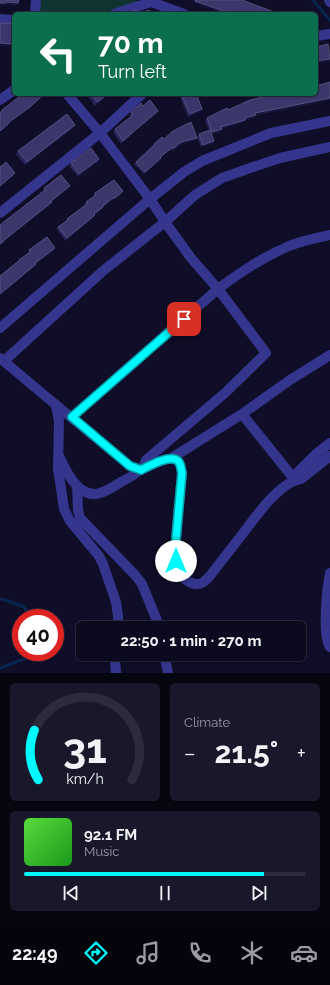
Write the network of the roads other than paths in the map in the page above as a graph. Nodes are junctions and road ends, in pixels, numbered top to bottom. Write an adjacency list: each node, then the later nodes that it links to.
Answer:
1 (36, 0): 3 (street)
2 (148, 1): 4 (street); 5 (street)
3 (35, 12)
4 (119, 12)
5 (178, 12)
6 (0, 19): 7 (street)
7 (12, 20)
8 (330, 34): 9 (street)
9 (318, 36)
10 (12, 91): 13 (street)
11 (69, 96): 15 (street)
12 (140, 96): 15 (street)
13 (0, 100)
14 (330, 120): 17 (street)
15 (100, 133): 17 (street); 18 (street)
16 (330, 147): 19 (street)
17 (150, 199): 19 (street); 22 (street)
18 (0, 213)
19 (165, 222): 21 (street); 24 (street)
20 (330, 235): 21 (street)
21 (218, 289): 27 (street); 32 (street)
22 (0, 328)
23 (330, 355): 26 (street)
24 (2, 359): 25 (street)
25 (56, 405): 27 (street); 29 (street)
26 (242, 414): 31 (street); 33 (street)
27 (72, 417): 32 (street)
28 (330, 443): 33 (street)
29 (59, 456): 34 (street); 36 (street)
30 (330, 456): 33 (street)
31 (170, 458): 32 (street); 33 (street)
32 (141, 470): 34 (street)
33 (295, 480)
34 (77, 486): 37 (street)
35 (330, 573): 38 (street)
36 (118, 621)
37 (157, 621)
38 (330, 647)
39 (115, 661): 41 (street)
40 (165, 661): 42 (street)
41 (116, 673)
42 (168, 673)

